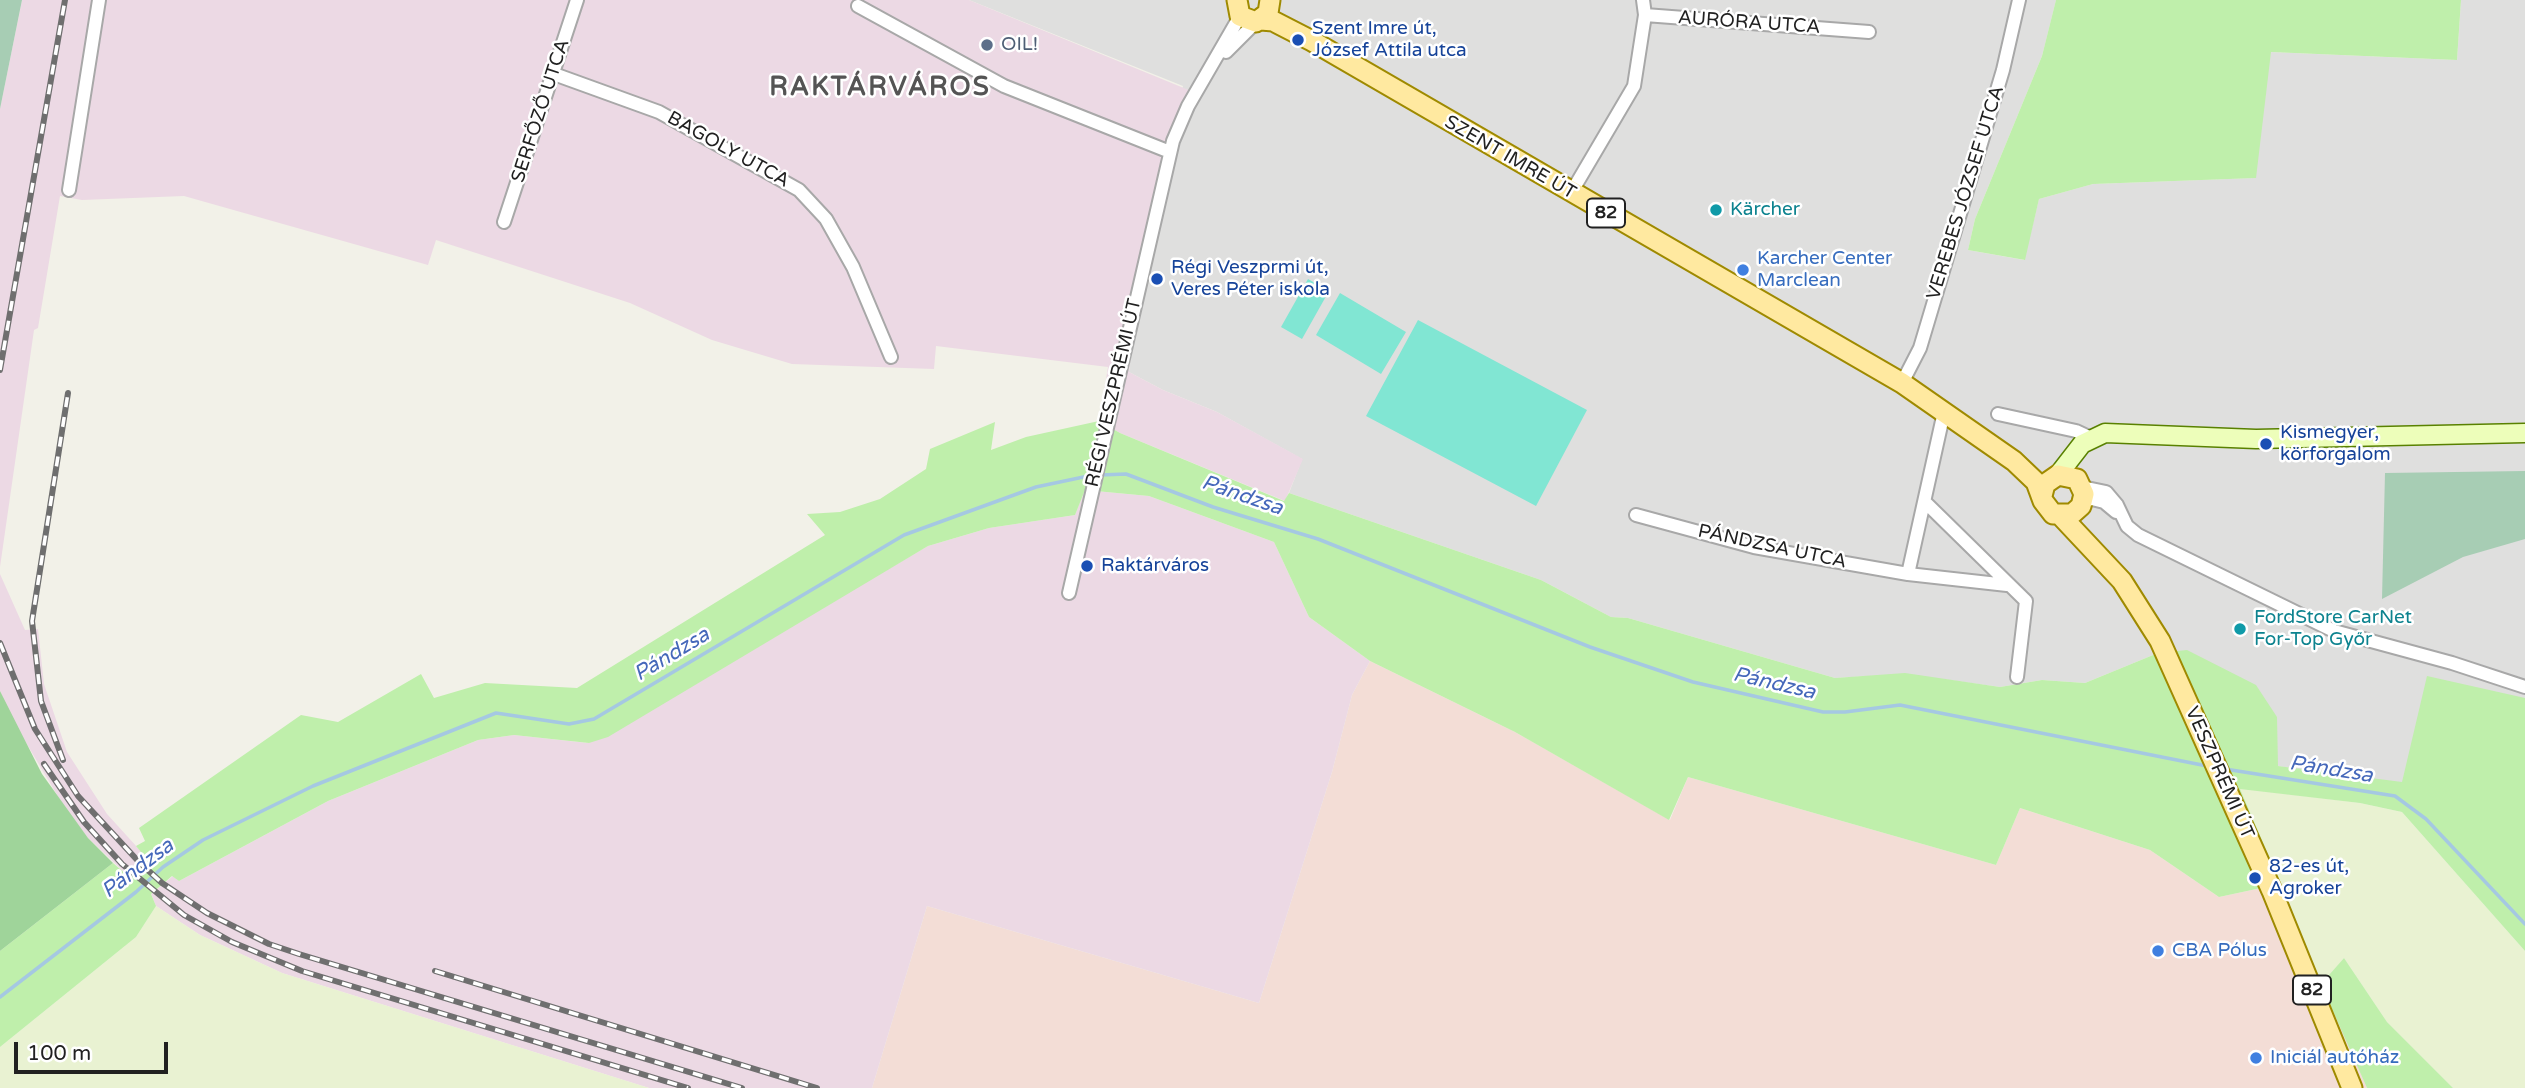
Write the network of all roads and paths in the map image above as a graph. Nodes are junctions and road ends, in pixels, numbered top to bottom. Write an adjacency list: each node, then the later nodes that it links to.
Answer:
1 (99, 0): 11 (street)
2 (577, 0): 9 (street, SERFŐZŐ UTCA)
3 (1643, 0): 7 (street)
4 (2019, 0): 15 (street, VEREBES JÓZSEF UTCA)
5 (858, 6): 10 (street)
6 (1250, 8): 10 (street, RÉGI VESZPRÉMI ÚT); 12 (main road, SZENT IMRE ÚT / 82)
7 (1645, 15): 8 (street, AURÓRA UTCA); 12 (street)
8 (1869, 32)
9 (554, 74): 13 (street, SERFŐZŐ UTCA); 14 (street, BAGOLY UTCA)
10 (1170, 152): 29 (street, RÉGI VESZPRÉMI ÚT)
11 (69, 190)
12 (1571, 193): 15 (main road, SZENT IMRE ÚT / 82)
13 (504, 222)
14 (891, 357)
15 (1902, 383): 16 (main road, SZENT IMRE ÚT / 82)
16 (1944, 412): 20 (main road, SZENT IMRE ÚT / 82); 23 (street)
17 (1998, 414): 19 (street)
18 (2525, 433): 19 (main road)
19 (2091, 438): 21 (main road)
20 (1996, 446): 21 (main road, SZENT IMRE ÚT / 82); 22 (main road, SZENT IMRE ÚT / 82)
21 (2072, 487): 22 (main road); 25 (main road); 27 (main road, VESZPRÉMI ÚT / 82); 31 (street)
22 (2042, 496): 25 (main road, 82)
23 (1925, 502): 26 (street); 28 (street)
24 (1636, 516): 26 (street, PÁNDZSA UTCA)
25 (2061, 516): 27 (main road, VESZPRÉMI ÚT / 82)
26 (1908, 575): 28 (street, PÁNDZSA UTCA)
27 (2122, 581): 32 (main road, VESZPRÉMI ÚT / 82)
28 (2007, 585): 30 (street)
29 (1069, 593)
30 (2017, 677)
31 (2525, 687)
32 (2352, 1088)

